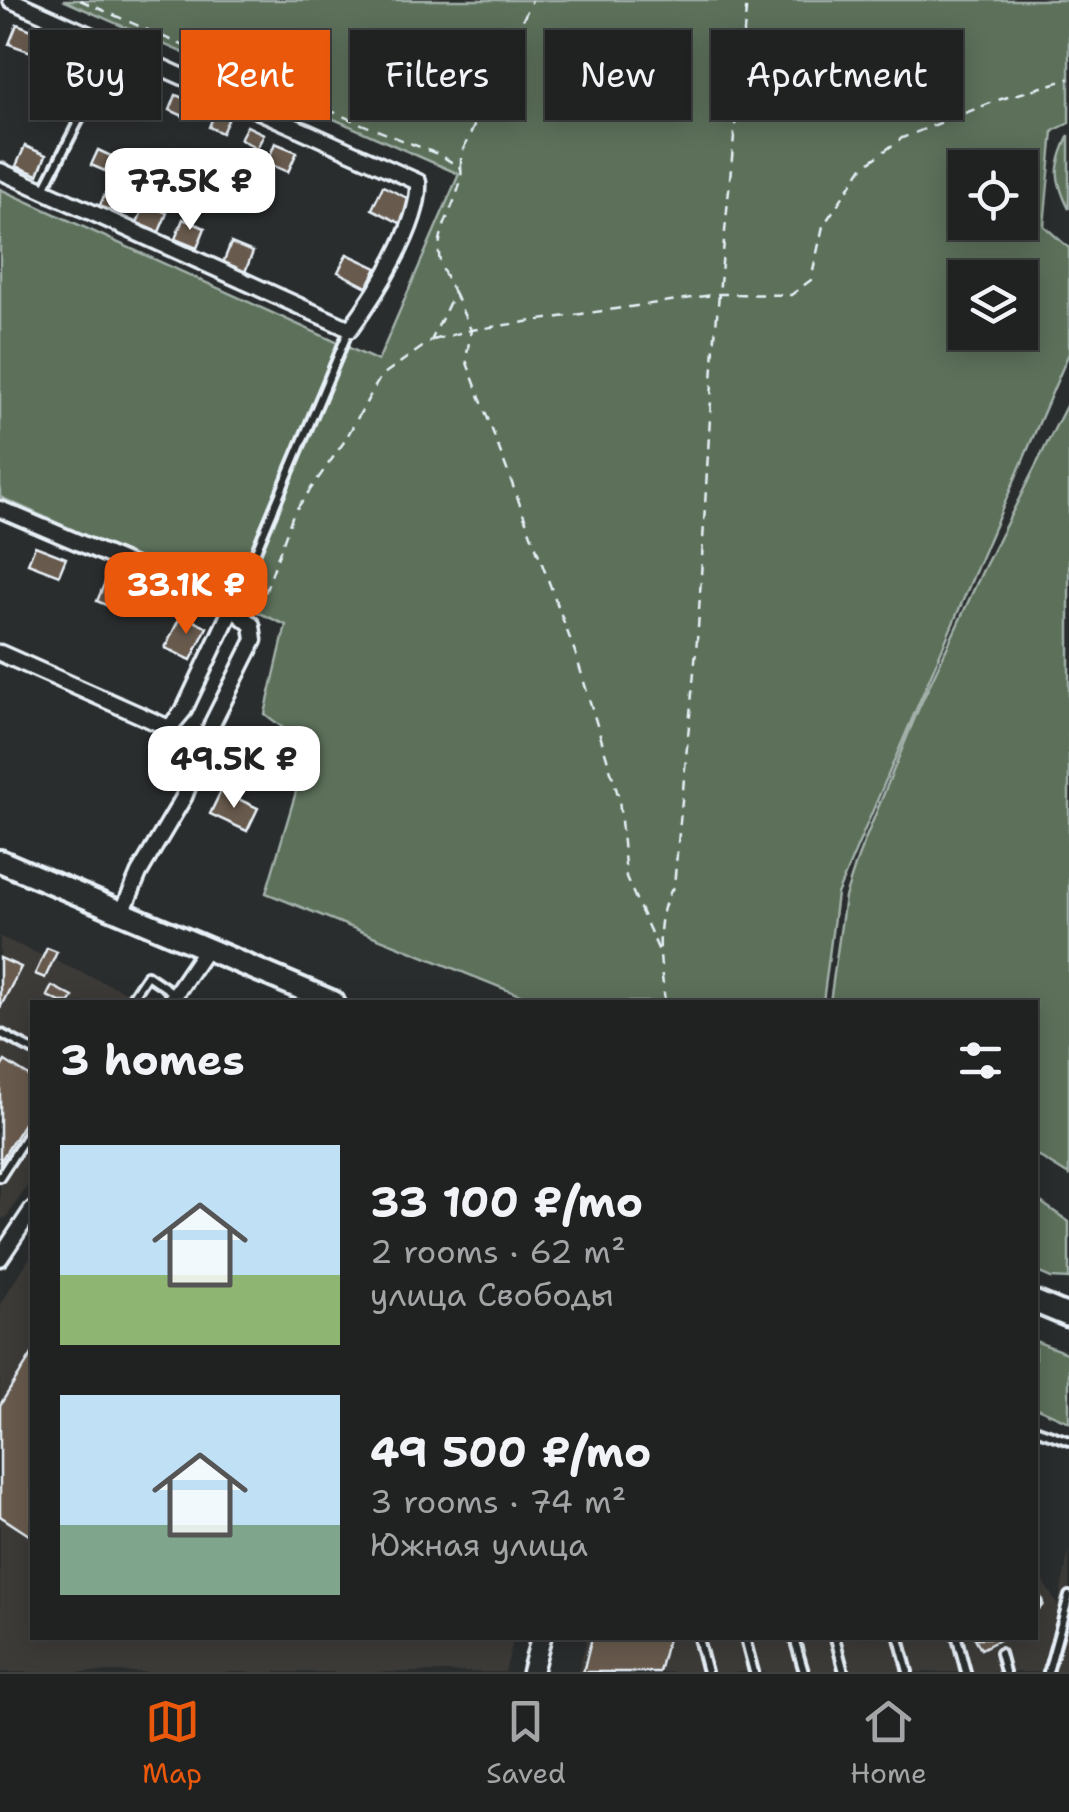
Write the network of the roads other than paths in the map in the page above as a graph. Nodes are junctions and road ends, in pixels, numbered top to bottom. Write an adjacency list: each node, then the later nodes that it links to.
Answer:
1 (11, 0): 2 (street)
2 (77, 30)
3 (161, 68): 7 (street)
4 (79, 120): 6 (lane)
5 (0, 171): 6 (street)
6 (43, 190): 7 (street)
7 (350, 329): 9 (lane)
8 (2, 507): 9 (street)
9 (232, 608): 10 (street); 12 (street)
10 (0, 653)
11 (0, 861): 12 (main road)
12 (122, 913): 13 (main road)
13 (206, 948): 14 (street); 16 (main road)
14 (173, 998): 15 (lane)
15 (130, 1000)
16 (328, 1000)
17 (0, 1033): 18 (lane)
18 (30, 1049)
19 (30, 1130): 20 (lane)
20 (0, 1176)
21 (30, 1213): 22 (street)
22 (0, 1258)
23 (1038, 1303): 24 (main road)
24 (1069, 1316)
25 (1038, 1430): 26 (lane)
26 (1069, 1442)
27 (1069, 1596): 44 (lane)
28 (540, 1640): 36 (street)
29 (699, 1640): 37 (lane)
30 (745, 1640): 38 (lane)
31 (795, 1640): 39 (lane)
32 (836, 1640): 40 (lane)
33 (900, 1640): 41 (lane)
34 (957, 1640): 42 (lane)
35 (1000, 1654): 43 (lane)
36 (532, 1672)
37 (707, 1672)
38 (754, 1672)
39 (804, 1672)
40 (844, 1672)
41 (908, 1672)
42 (966, 1672)
43 (1005, 1672)
44 (1048, 1672)

